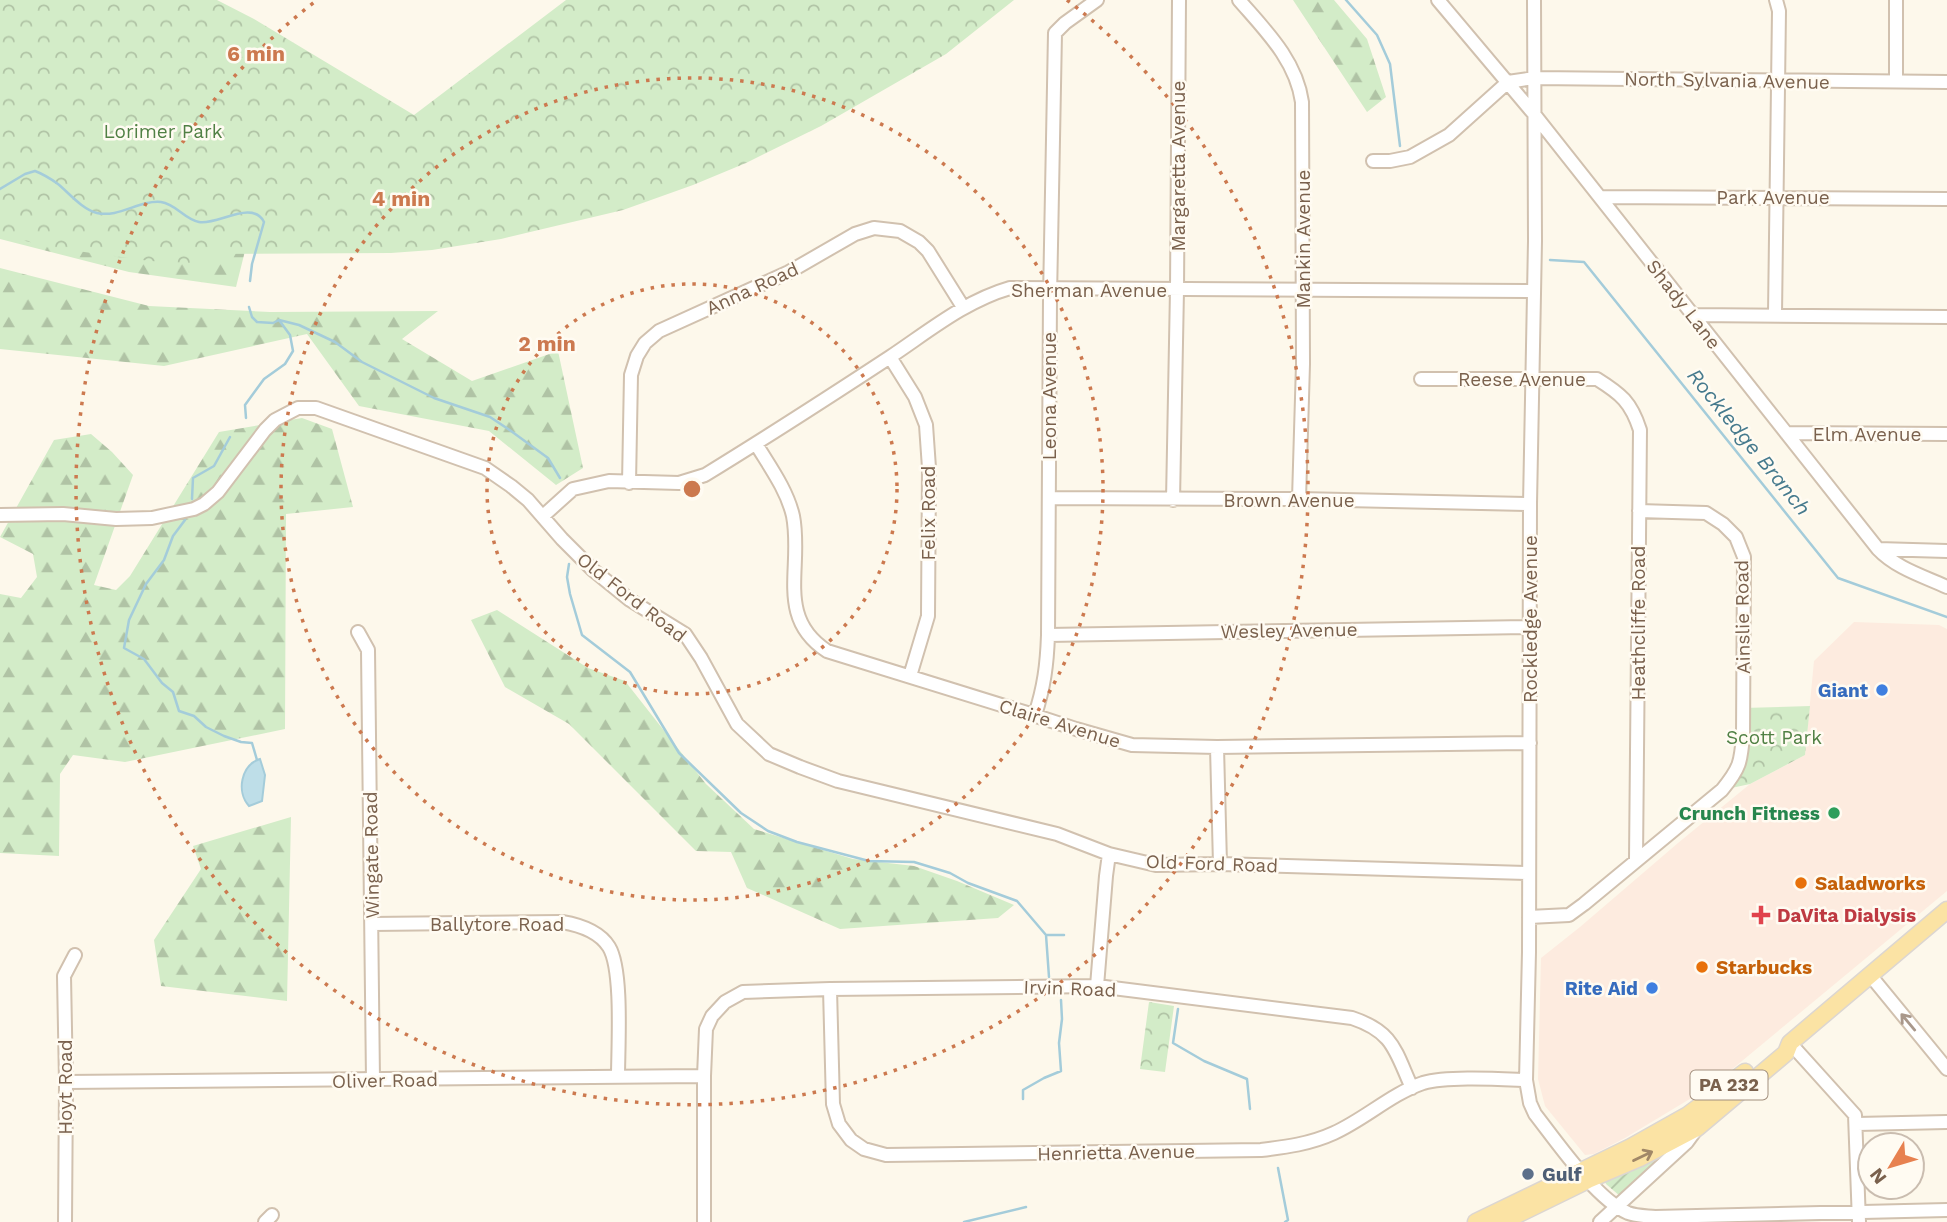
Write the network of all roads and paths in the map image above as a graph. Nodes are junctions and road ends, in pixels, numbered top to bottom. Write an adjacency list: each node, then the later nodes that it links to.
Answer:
1 (1097, 0): 18 (street, Leona Avenue)
2 (1179, 0): 19 (street, Margaretta Avenue)
3 (1239, 0): 20 (street, Mankin Avenue)
4 (1438, 0): 11 (street, Shady Lane)
5 (1534, 0): 8 (street, Rockledge Avenue)
6 (1776, 0): 9 (street)
7 (1896, 0): 10 (street)
8 (1534, 78): 9 (street, North Sylvania Avenue); 11 (street, North Sylvania Avenue); 13 (street, Rockledge Avenue)
9 (1778, 80): 10 (street, North Sylvania Avenue); 16 (street)
10 (1896, 81): 12 (street, North Sylvania Avenue)
11 (1508, 82): 13 (street, Shady Lane); 14 (street)
12 (1947, 82)
13 (1534, 114): 15 (street, Shady Lane); 21 (street, Rockledge Avenue)
14 (1373, 161)
15 (1600, 197): 16 (street, Park Avenue); 24 (street, Shady Lane)
16 (1776, 197): 17 (street, Park Avenue); 23 (street)
17 (1947, 199)
18 (1050, 288): 19 (street, Sherman Avenue); 22 (street, Sherman Avenue); 34 (street, Leona Avenue)
19 (1177, 290): 20 (street, Sherman Avenue); 36 (street, Margaretta Avenue)
20 (1302, 291): 21 (street, Sherman Avenue); 35 (street, Mankin Avenue)
21 (1532, 291): 27 (street, Rockledge Avenue)
22 (963, 307): 26 (street, Sherman Avenue); 33 (street, Anna Road)
23 (1775, 314): 24 (street); 25 (street)
24 (1692, 315): 30 (street, Shady Lane)
25 (1947, 317)
26 (890, 357): 32 (street, Sherman Avenue); 47 (street, Felix Road)
27 (1533, 378): 28 (street, Reese Avenue); 29 (street, Reese Avenue); 37 (street, Rockledge Avenue)
28 (1421, 379)
29 (1618, 392): 38 (street, Heathcliffe Road)
30 (1786, 433): 31 (street, Elm Avenue); 41 (street, Shady Lane)
31 (1947, 434)
32 (756, 444): 33 (street, Sherman Avenue); 47 (street, Claire Avenue)
33 (629, 483): 40 (street, Sherman Avenue)
34 (1049, 498): 36 (street, Brown Avenue); 46 (street, Leona Avenue)
35 (1299, 499): 36 (street, Brown Avenue); 37 (street, Brown Avenue)
36 (1172, 500)
37 (1530, 504): 44 (street, Rockledge Avenue)
38 (1639, 511): 52 (street, Heathcliffe Road); 52 (street, Ainslie Road)
39 (0, 515): 40 (street, Old Ford Road)
40 (543, 516): 51 (street, Old Ford Road)
41 (1878, 549): 42 (street); 43 (street, Shady Lane)
42 (1947, 551)
43 (1947, 587)
44 (1531, 627): 46 (street, Wesley Avenue); 49 (street, Rockledge Avenue)
45 (358, 632): 57 (street, Wingate Road)
46 (1048, 635): 48 (street, Leona Avenue)
47 (910, 676): 48 (street, Claire Avenue)
48 (1035, 715): 50 (street, Claire Avenue)
49 (1530, 743): 50 (street, Claire Avenue); 54 (street, Rockledge Avenue)
50 (1217, 747): 53 (street)
51 (1110, 854): 53 (street, Old Ford Road); 60 (street)
52 (1636, 860): 56 (street)
53 (1220, 864): 54 (street, Old Ford Road)
54 (1529, 873): 56 (street, Rockledge Avenue)
55 (1945, 915): 59 (main road, PA 232)
56 (1529, 917): 67 (street, Rockledge Avenue)
57 (372, 924): 65 (street, Ballytore Road); 66 (street, Wingate Road)
58 (75, 955): 68 (street, Hoyt Road)
59 (1870, 975): 62 (main road, PA 232); 63 (street, one-way to 59)
60 (1097, 986): 61 (street, Irvin Road); 69 (street, Irvin Road)
61 (830, 989): 64 (street, Irvin Road); 69 (street, Henrietta Avenue)
62 (1790, 1043): 71 (street); 72 (main road, PA 232); 73 (main road, PA 232)
63 (1947, 1069)
64 (704, 1076): 65 (street, Oliver Road); 78 (street)
65 (618, 1077): 66 (street, Oliver Road)
66 (373, 1080): 68 (street, Oliver Road)
67 (1525, 1080): 69 (street, Henrietta Avenue); 73 (street, Rockledge Avenue)
68 (66, 1082): 77 (street, Hoyt Road)
69 (1412, 1088)
70 (1947, 1122): 71 (street)
71 (1857, 1124): 76 (street)
72 (1697, 1128): 73 (main road, PA 232, one-way to 72); 74 (street)
73 (1583, 1175): 74 (street, Rockledge Avenue); 79 (main road, PA 232); 80 (main road, PA 232)
74 (1616, 1206): 76 (street); 81 (street)
75 (1947, 1210): 76 (street)
76 (1859, 1216)
77 (65, 1222)
78 (705, 1222)
79 (1476, 1222)
80 (1502, 1222)
81 (1600, 1222)

